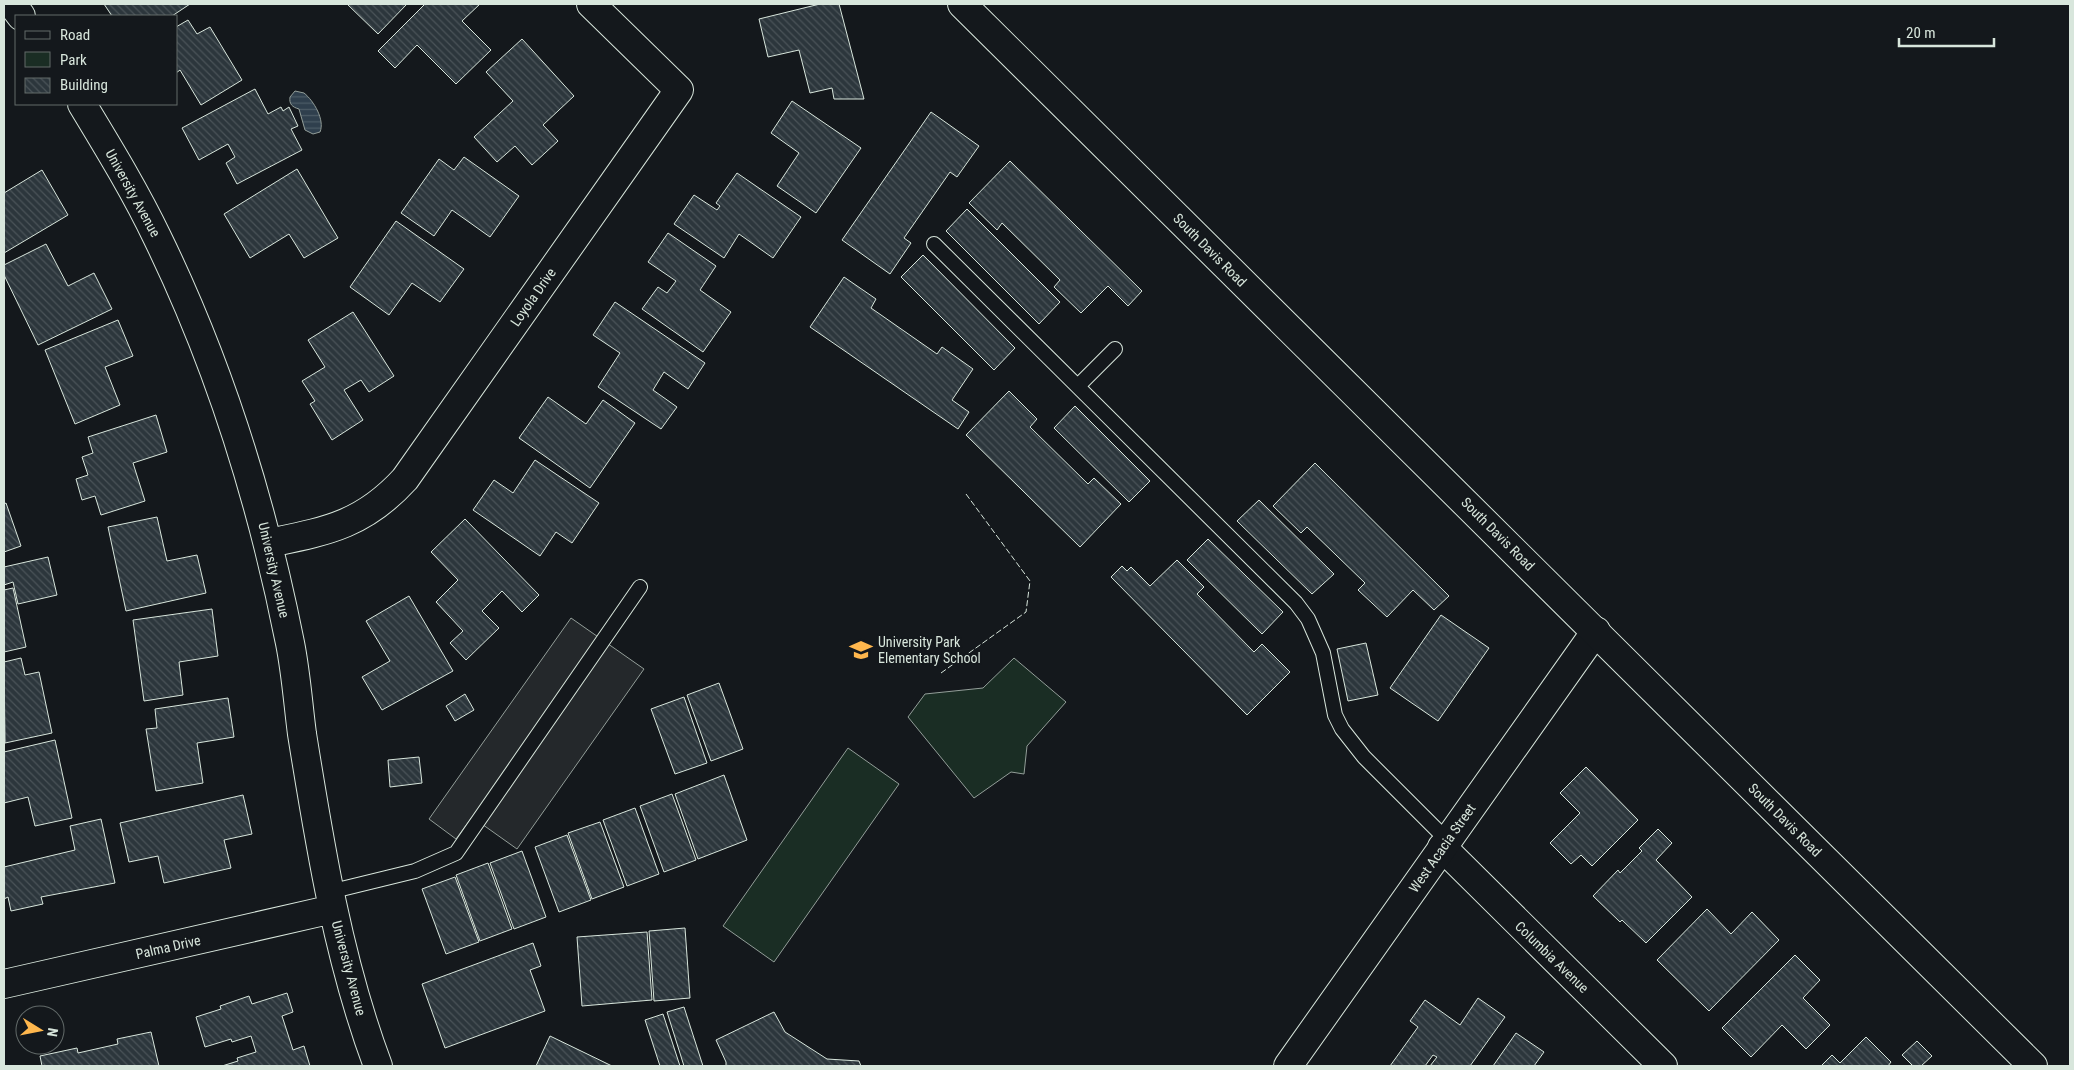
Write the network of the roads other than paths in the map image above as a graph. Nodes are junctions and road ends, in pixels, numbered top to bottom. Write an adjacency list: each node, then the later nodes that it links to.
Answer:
1 (12, 4): 4 (street)
2 (591, 4): 9 (street, Loyola Drive)
3 (962, 4): 11 (street, South Davis Road)
4 (20, 15)
5 (83, 105): 9 (street, University Avenue)
6 (934, 244): 8 (lane)
7 (1115, 349): 8 (lane)
8 (1078, 386): 12 (lane)
9 (269, 543): 13 (street, University Avenue)
10 (640, 587): 13 (lane)
11 (1596, 631): 12 (street, West Acacia Street); 18 (street, South Davis Road)
12 (1445, 844): 16 (street, West Acacia Street); 17 (street, Columbia Avenue)
13 (331, 900): 14 (street, Palma Drive); 15 (street, University Avenue)
14 (4, 984)
15 (378, 1066)
16 (1288, 1066)
17 (1663, 1066)
18 (2033, 1066)

